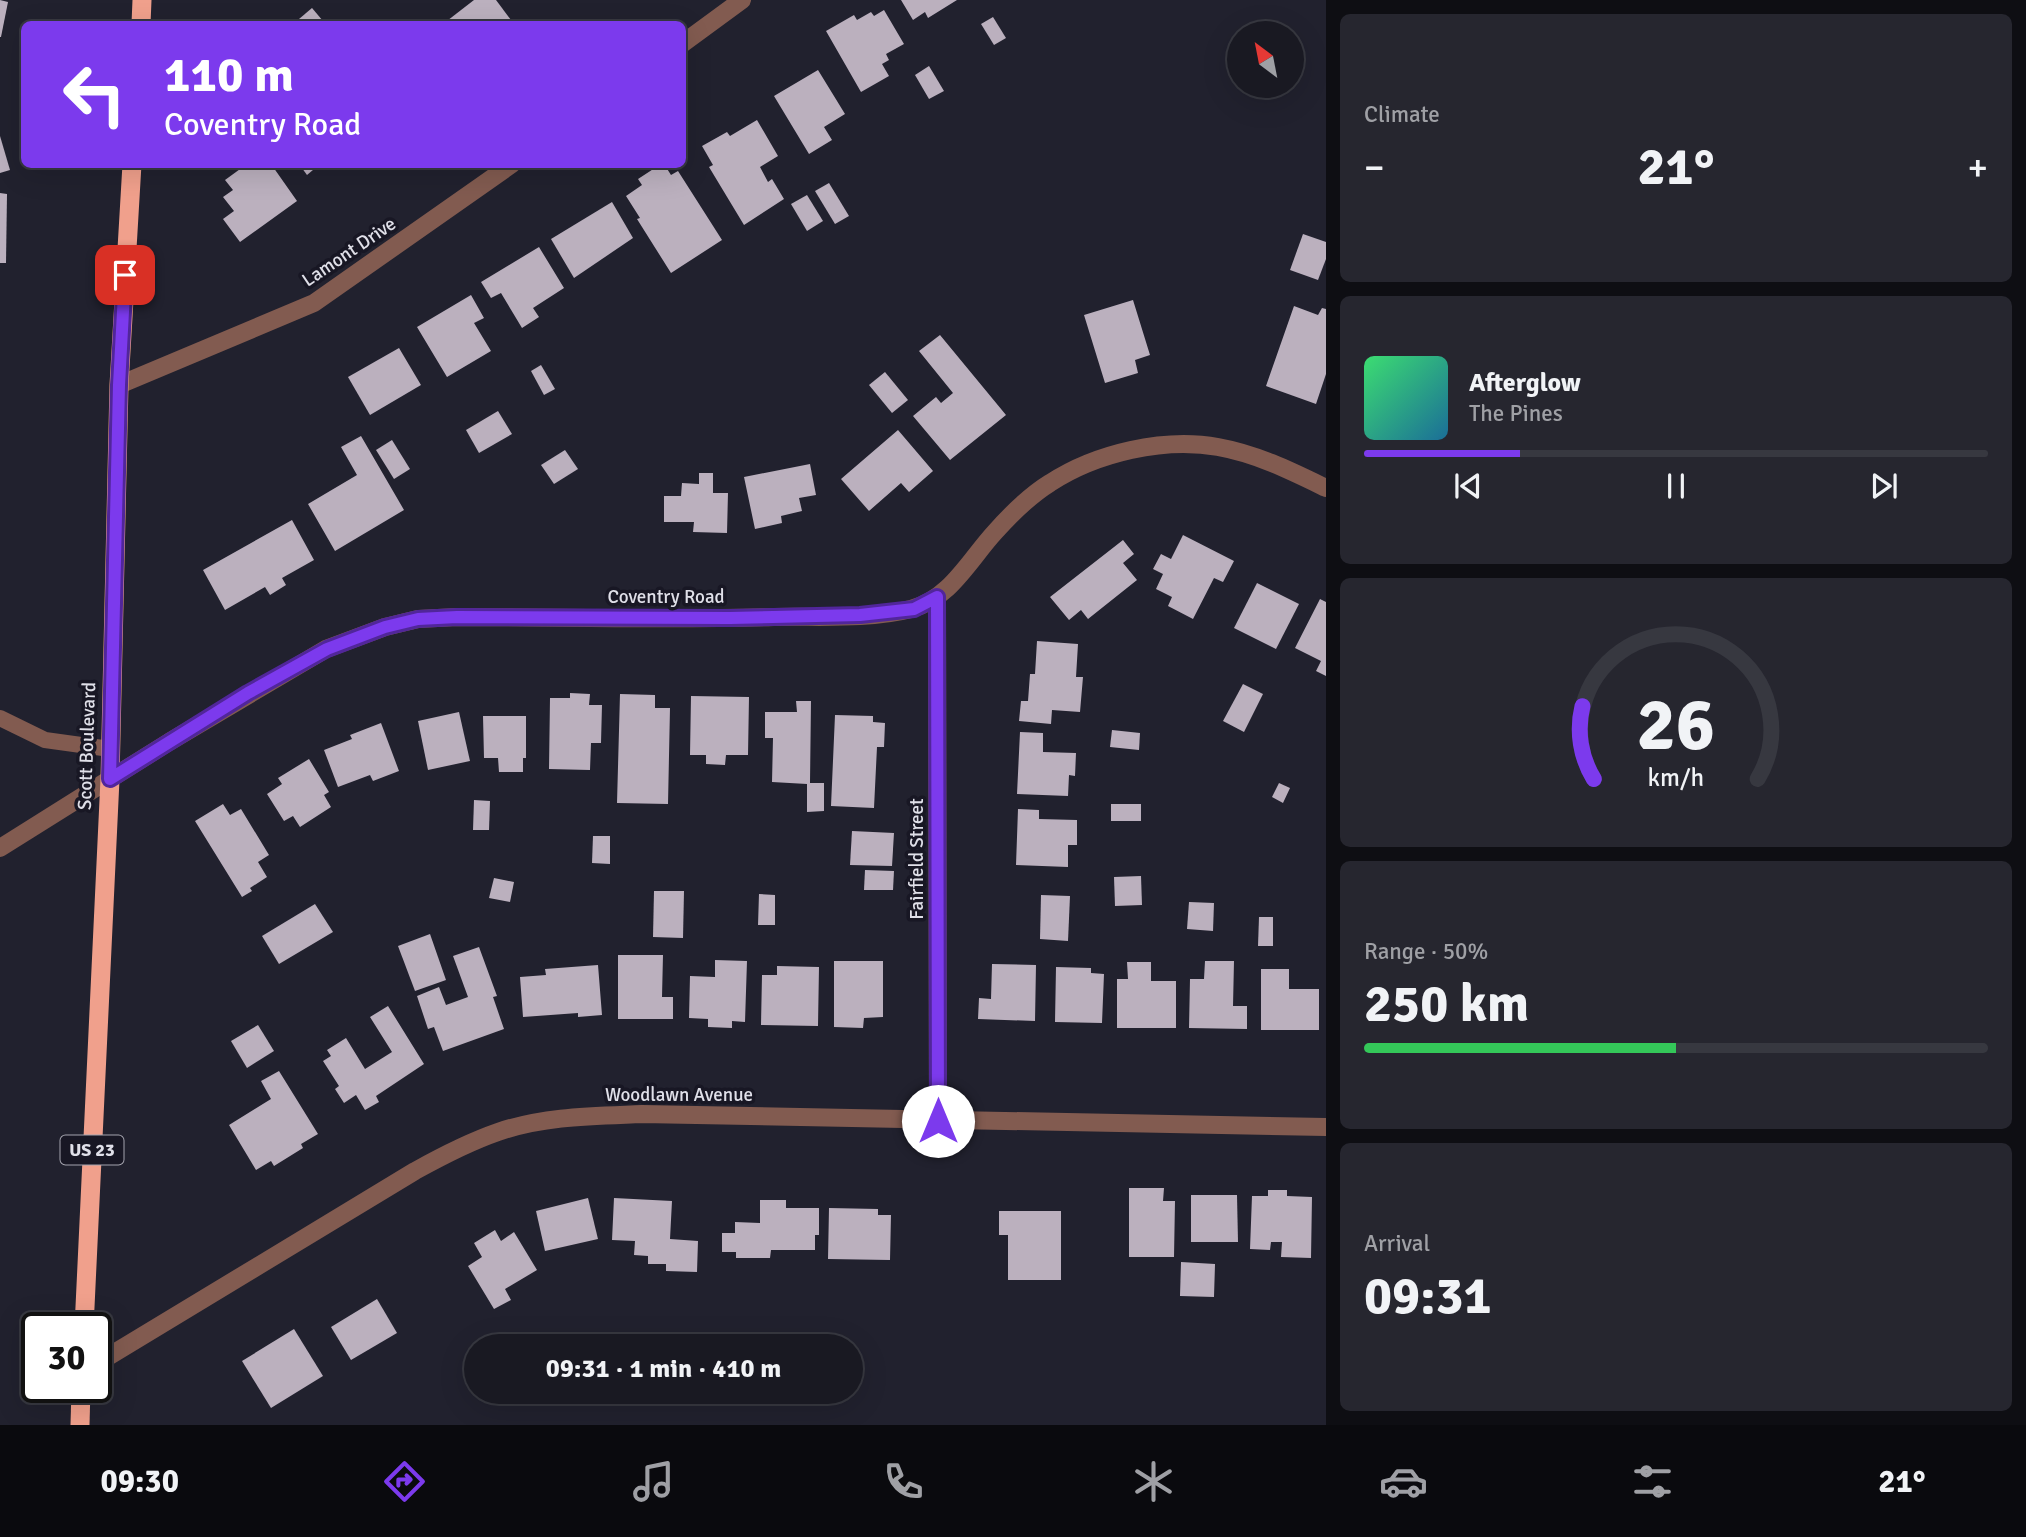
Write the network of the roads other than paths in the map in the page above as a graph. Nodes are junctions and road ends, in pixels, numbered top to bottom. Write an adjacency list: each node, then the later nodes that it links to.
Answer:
1 (142, 0): 3 (highway)
2 (742, 0): 4 (street)
3 (141, 21)
4 (686, 41)
5 (132, 168): 7 (highway, Scott Boulevard / US 23)
6 (506, 168): 7 (street, Lamont Drive)
7 (119, 385): 11 (highway, Scott Boulevard / US 23)
8 (1326, 488): 9 (street, Coventry Road)
9 (937, 597): 12 (street, Coventry Road); 14 (street, Fairfield Street)
10 (0, 718): 11 (lane)
11 (110, 749): 12 (highway, Scott Boulevard / US 23)
12 (110, 779): 13 (street, Coventry Road); 16 (highway, Scott Boulevard / US 23)
13 (0, 848)
14 (938, 1121): 15 (street, Woodlawn Avenue); 17 (street, Woodlawn Avenue)
15 (1326, 1127)
16 (85, 1312)
17 (112, 1354)
18 (81, 1403): 19 (highway)
19 (80, 1425)

